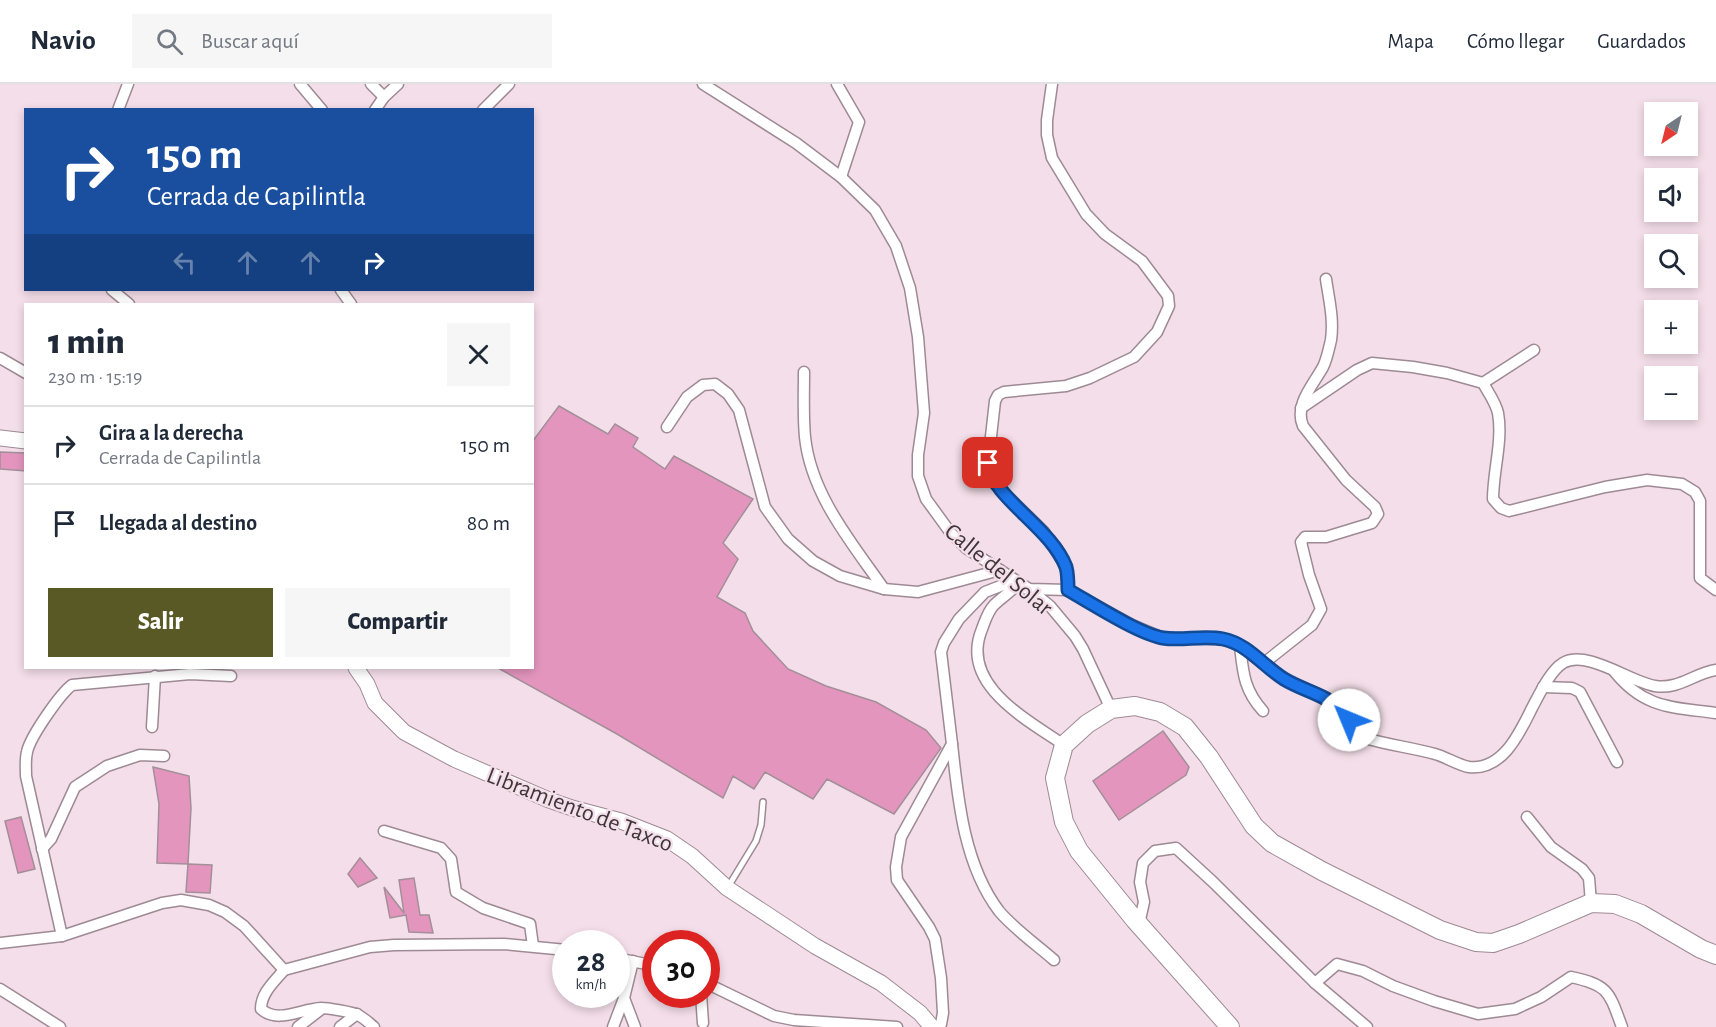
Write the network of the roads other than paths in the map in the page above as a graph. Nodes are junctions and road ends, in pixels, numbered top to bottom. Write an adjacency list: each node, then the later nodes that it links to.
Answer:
1 (128, 84): 10 (street)
2 (300, 84): 11 (street)
3 (371, 84): 9 (street)
4 (398, 84): 9 (street)
5 (509, 84): 13 (street)
6 (703, 84): 14 (street, Calle del Solar)
7 (837, 84): 14 (street)
8 (1052, 84): 31 (street)
9 (384, 97): 12 (street)
10 (119, 108)
11 (320, 108)
12 (376, 108)
13 (485, 108)
14 (841, 177): 27 (street, Calle del Solar)
15 (1326, 279): 23 (street)
16 (113, 291): 17 (street)
17 (128, 303)
18 (1534, 350): 22 (street)
19 (0, 358): 20 (street)
20 (24, 372)
21 (804, 372): 29 (street)
22 (1483, 383): 23 (street); 32 (street)
23 (1301, 408): 34 (street)
24 (667, 428): 29 (street)
25 (0, 438): 26 (main road)
26 (24, 441)
27 (1000, 570): 29 (street); 30 (street, Calle del Solar)
28 (1016, 587): 30 (street); 45 (street); 46 (street)
29 (884, 589)
30 (1029, 589): 31 (street); 41 (street, Calle del Solar)
31 (1068, 590): 33 (street)
32 (1716, 590)
33 (1240, 646): 34 (street); 42 (street)
34 (1264, 663): 40 (street)
35 (357, 669): 53 (main road, Libramiento de Taxco)
36 (1716, 670): 37 (street)
37 (1614, 671): 40 (street); 43 (street)
38 (155, 676): 39 (street); 44 (street); 52 (street)
39 (231, 676)
40 (1543, 687): 48 (street)
41 (1111, 709): 46 (main road); 54 (main road)
42 (1263, 711)
43 (1716, 713)
44 (152, 727)
45 (952, 744): 62 (street); 83 (street)
46 (1064, 745): 55 (main road)
47 (164, 756): 52 (street)
48 (1617, 762)
49 (763, 802): 53 (lane)
50 (1527, 817): 54 (street)
51 (384, 831): 58 (street)
52 (42, 849): 56 (street)
53 (727, 888): 83 (main road, Libramiento de Taxco)
54 (1591, 903): 60 (main road)
55 (1139, 924): 67 (street); 84 (main road)
56 (62, 936): 57 (street); 65 (street)
57 (0, 944)
58 (532, 946): 59 (street); 65 (street)
59 (552, 948)
60 (1716, 955)
61 (630, 960): 63 (street)
62 (1054, 960)
63 (633, 961): 64 (street); 66 (street)
64 (642, 963)
65 (284, 970): 70 (street)
66 (630, 973)
67 (1315, 983): 85 (street); 86 (street)
68 (0, 989): 76 (street)
69 (720, 990): 82 (street)
70 (322, 1008): 74 (street); 77 (street)
71 (620, 1008): 80 (street)
72 (628, 1008): 81 (street)
73 (702, 1008): 75 (street)
74 (357, 1014): 78 (street); 79 (street)
75 (703, 1023)
76 (60, 1027)
77 (298, 1027)
78 (340, 1027)
79 (374, 1027)
80 (613, 1027)
81 (635, 1027)
82 (897, 1027)
83 (934, 1027)
84 (1230, 1027)
85 (1367, 1027)
86 (1622, 1027)

